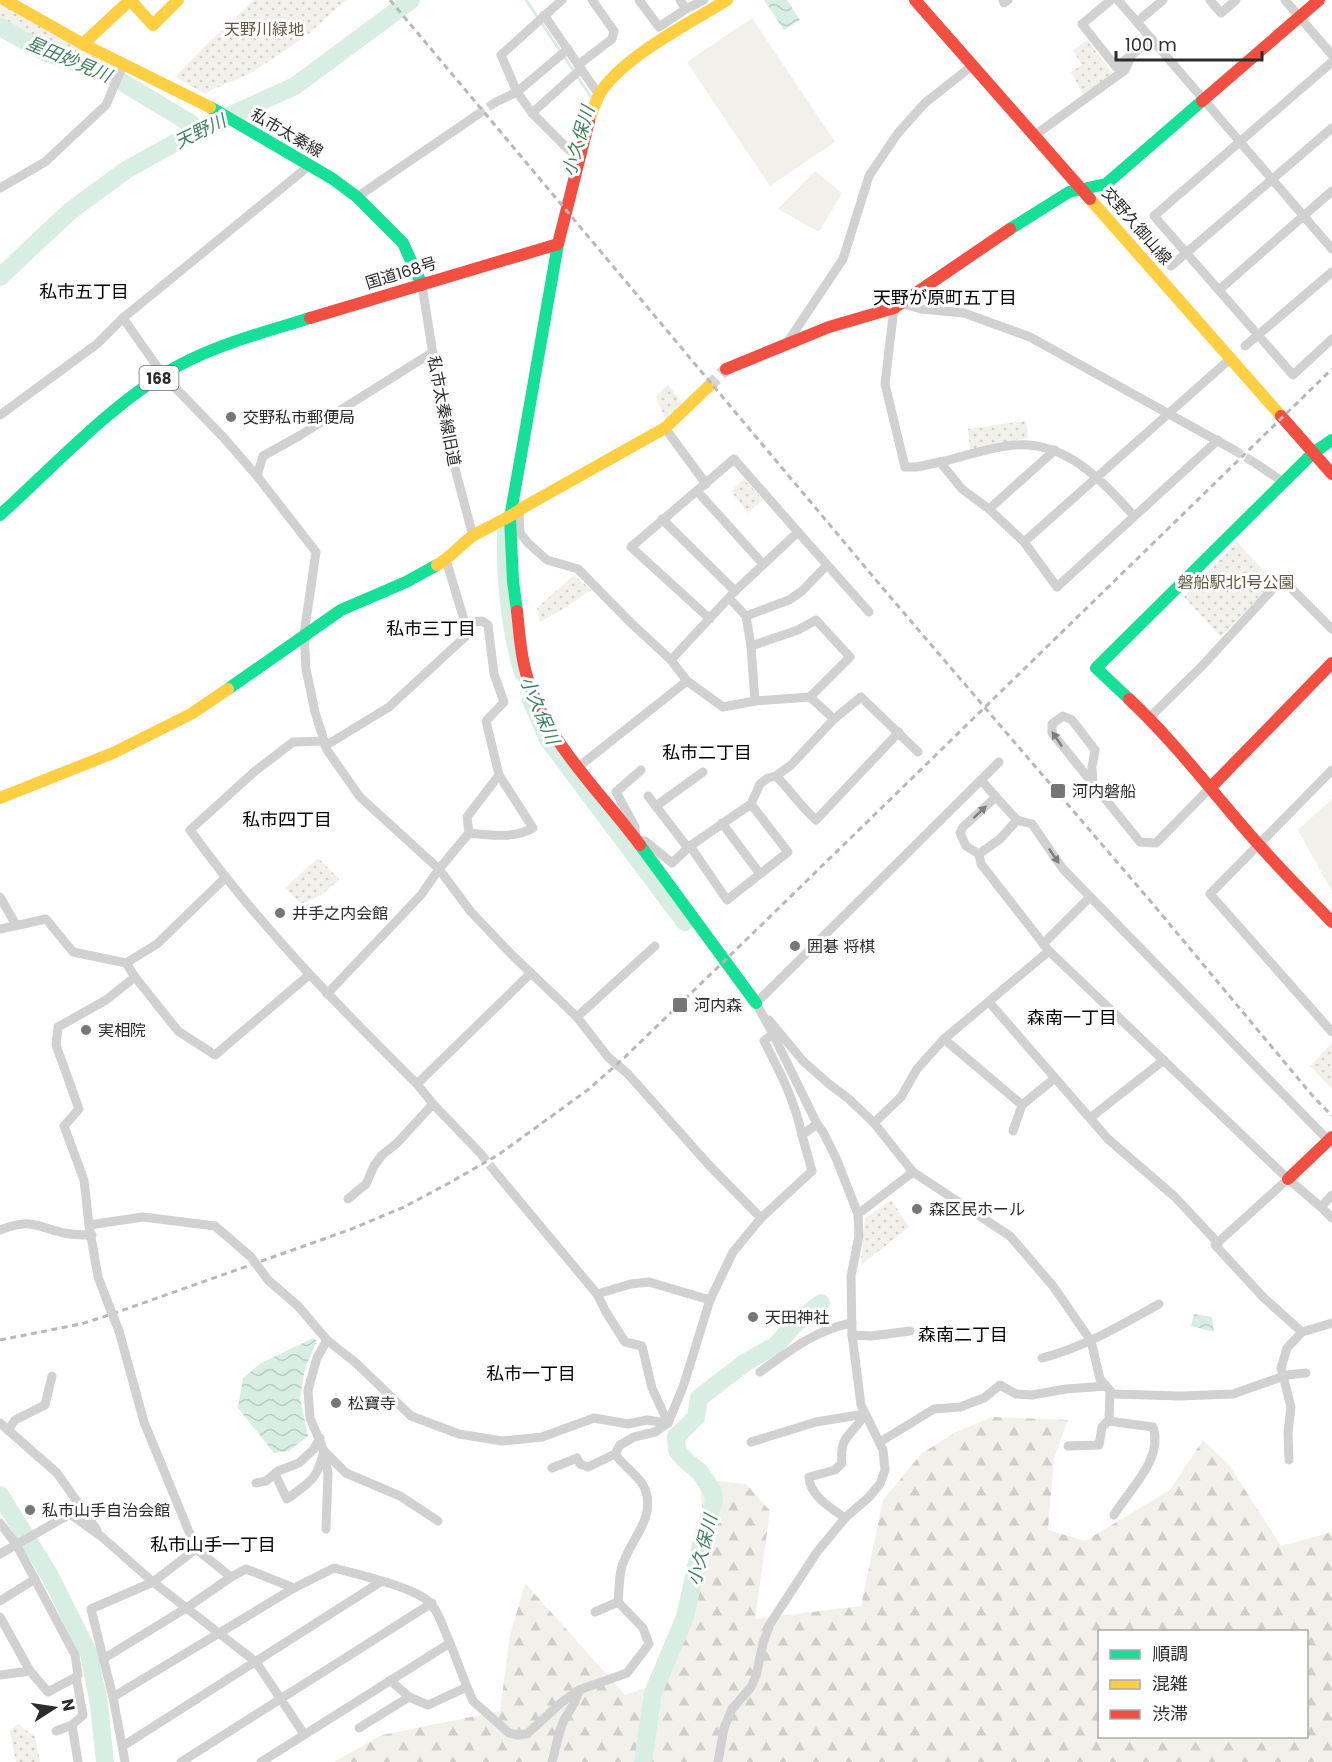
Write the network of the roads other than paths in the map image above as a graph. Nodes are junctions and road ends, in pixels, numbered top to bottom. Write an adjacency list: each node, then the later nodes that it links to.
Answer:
1 (5, 0): 24 (main road, 私市太秦線)
2 (178, 0): 24 (main road)
3 (562, 0): 21 (street)
4 (592, 0): 31 (street)
5 (639, 0): 19 (street)
6 (680, 0): 19 (street)
7 (704, 0): 19 (street)
8 (727, 0): 33 (main road)
9 (915, 0): 29 (main road, 交野久御山線)
10 (1003, 0): 11 (street)
11 (1008, 0)
12 (1111, 0): 26 (street)
13 (1118, 0): 22 (street)
14 (1163, 0): 22 (street)
15 (1210, 0): 16 (street)
16 (1236, 0)
17 (1285, 0): 20 (street)
18 (1319, 0): 20 (main road)
19 (687, 9)
20 (1300, 17): 27 (street); 34 (main road)
21 (541, 18): 25 (street); 32 (street)
22 (1137, 22): 23 (street)
23 (1152, 39): 26 (street); 34 (street)
24 (83, 44): 30 (main road, 私市太秦線)
25 (564, 53): 31 (street); 32 (street)
26 (1132, 55): 39 (street)
27 (1332, 55)
28 (1332, 62): 40 (street)
29 (973, 65): 39 (main road, 交野久御山線); 60 (street)
30 (122, 68): 42 (main road, 私市太秦線); 44 (street)
31 (578, 71): 33 (street); 36 (street)
32 (517, 92): 35 (street); 36 (street)
33 (600, 95): 49 (main road)
34 (1204, 100): 40 (street); 45 (main road)
35 (496, 102)
36 (532, 113): 41 (street)
37 (477, 115): 47 (street)
38 (1332, 128): 43 (street)
39 (1035, 135): 45 (main road, 交野久御山線)
40 (1240, 142): 43 (street); 51 (street)
41 (569, 150)
42 (310, 165): 47 (main road, 私市太秦線); 57 (street)
43 (1272, 179): 48 (street); 51 (street)
44 (0, 188)
45 (1083, 190): 56 (main road); 63 (main road, 交野久御山線)
46 (1332, 191): 48 (street)
47 (357, 197): 54 (main road, 私市太秦線)
48 (1304, 216): 50 (street); 55 (street)
49 (558, 244): 54 (main road, 国道168号 / 168); 85 (main road)
50 (1332, 249)
51 (1186, 253): 52 (street); 55 (street)
52 (1171, 266)
53 (1332, 272): 58 (street)
54 (422, 285): 62 (street, 私市太秦線旧道); 65 (main road, 国道168号 / 168)
55 (1219, 290): 58 (street)
56 (897, 305): 60 (main road); 67 (street); 75 (street)
57 (123, 318): 65 (street); 68 (street)
58 (1258, 335): 59 (street); 61 (street)
59 (1332, 339)
60 (787, 343): 64 (main road)
61 (1245, 346)
62 (432, 352): 78 (street); 89 (street, 私市太秦線旧道)
63 (1231, 358): 67 (street); 74 (main road, 交野久御山線)
64 (726, 369)
65 (164, 375): 78 (street); 84 (main road, 国道168号 / 168)
66 (708, 387): 69 (main road)
67 (1169, 414): 70 (street); 79 (street)
68 (0, 415)
69 (665, 428): 81 (street); 85 (main road)
70 (1218, 440): 73 (street); 86 (street)
71 (1332, 440): 74 (main road)
72 (1055, 450): 75 (street); 79 (street); 83 (street)
73 (1234, 450)
74 (1313, 453): 77 (main road, 交野久御山線); 80 (main road)
75 (940, 462): 83 (street)
76 (1256, 463): 80 (street)
77 (1332, 474)
78 (257, 476): 100 (street)
79 (1098, 477): 86 (street); 90 (street)
80 (1283, 482): 107 (main road)
81 (706, 484): 82 (street); 88 (street)
82 (697, 491): 87 (street); 92 (street)
83 (989, 509): 90 (street)
84 (0, 515)
85 (515, 515): 89 (main road); 102 (street); 113 (main road)
86 (1134, 516): 90 (street)
87 (662, 519): 94 (street); 97 (street)
88 (798, 532): 92 (street); 93 (street)
89 (473, 536): 91 (main road)
90 (1024, 542)
91 (446, 560): 98 (street); 100 (main road)
92 (763, 564): 94 (street)
93 (827, 565): 95 (street); 96 (street)
94 (732, 595): 96 (street); 97 (street)
95 (869, 612)
96 (746, 616): 101 (street)
97 (710, 619): 102 (street)
98 (465, 622): 110 (street); 116 (street)
99 (1332, 629): 107 (street)
100 (304, 634): 110 (street); 124 (main road)
101 (751, 646): 105 (street); 106 (street)
102 (671, 660): 104 (street)
103 (1330, 668): 121 (main road)
104 (687, 681): 106 (street); 113 (street)
105 (810, 697): 106 (street); 108 (street)
106 (755, 701)
107 (1149, 718): 121 (main road)
108 (834, 719): 109 (street); 117 (street)
109 (899, 732): 111 (street); 117 (street)
110 (325, 744): 134 (street); 136 (street)
111 (918, 752)
112 (999, 762): 119 (street)
113 (577, 768): 130 (main road)
114 (1332, 770): 131 (street)
115 (703, 772): 126 (street)
116 (499, 775): 129 (street); 129 (street)
117 (776, 776): 125 (street)
118 (638, 777): 130 (street)
119 (981, 780): 123 (street); 150 (street)
120 (1093, 785): 120 (street, one-way to 120); 121 (street)
121 (1211, 787): 131 (main road)
122 (648, 796): 126 (street)
123 (996, 797): 127 (street); 133 (street, one-way to 123)
124 (0, 798)
125 (750, 804): 128 (street); 135 (street)
126 (656, 806): 132 (street)
127 (1017, 820): 133 (street); 138 (street, one-way to 138)
128 (722, 823): 132 (street); 135 (street)
129 (469, 833): 134 (street)
130 (636, 840): 132 (street); 150 (main road)
131 (1259, 845): 139 (main road); 153 (street)
132 (689, 847): 135 (street)
133 (979, 854): 143 (street)
134 (439, 868): 145 (street); 148 (street)
135 (760, 874)
136 (225, 878): 144 (street); 146 (street)
137 (0, 897): 140 (street)
138 (1090, 897): 143 (street); 166 (street)
139 (1332, 922)
140 (16, 926): 141 (street); 144 (street)
141 (0, 929)
142 (655, 946): 151 (street)
143 (1046, 947): 149 (street); 156 (street)
144 (126, 963): 147 (street)
145 (531, 973): 151 (street); 158 (street)
146 (309, 975): 147 (street); 148 (street)
147 (135, 977): 178 (street)
148 (327, 994): 158 (street)
149 (989, 1002): 155 (street); 157 (street)
150 (756, 1004): 152 (street)
151 (578, 1017): 175 (street)
152 (764, 1018): 154 (street); 162 (street)
153 (1332, 1032)
154 (773, 1034): 163 (street); 165 (street)
155 (944, 1039): 160 (street); 162 (street)
156 (1164, 1060): 161 (street); 170 (street)
157 (1055, 1078): 160 (street); 161 (street)
158 (417, 1084): 159 (street)
159 (433, 1104): 167 (street); 172 (street)
160 (1022, 1105): 164 (street)
161 (1090, 1118): 179 (street)
162 (874, 1123): 168 (street)
163 (817, 1125): 165 (street); 174 (street)
164 (1013, 1131)
165 (802, 1135): 175 (street)
166 (1331, 1139): 170 (main road)
167 (481, 1154)
168 (913, 1172): 174 (street); 189 (street)
169 (496, 1173): 180 (street)
170 (1288, 1179): 173 (street); 179 (street)
171 (1332, 1196): 173 (street)
172 (348, 1199)
173 (1321, 1206): 176 (street)
174 (858, 1214): 183 (street)
175 (761, 1218): 181 (street)
176 (1332, 1218)
177 (0, 1230): 178 (street)
178 (91, 1230): 188 (street, bridge); 217 (street, bridge)
179 (1218, 1243): 186 (street)
180 (597, 1294): 181 (street); 198 (street)
181 (710, 1300): 198 (street)
182 (1159, 1304): 189 (street)
183 (852, 1323): 187 (street); 191 (street)
184 (1332, 1323): 186 (street)
185 (910, 1331): 187 (street)
186 (1302, 1332): 194 (street)
187 (852, 1335): 196 (street)
188 (327, 1340): 198 (street); 200 (street)
189 (1091, 1341): 190 (street); 195 (street)
190 (1042, 1358)
191 (760, 1372)
192 (1306, 1373): 194 (street)
193 (52, 1376): 199 (street)
194 (1283, 1376): 195 (street); 206 (street)
195 (1108, 1389): 197 (street); 202 (street)
196 (865, 1413): 201 (street); 202 (street); 211 (street)
197 (1108, 1421): 203 (street); 210 (street)
198 (668, 1423): 205 (street)
199 (4, 1426): 215 (street)
200 (320, 1438): 204 (street); 208 (street)
201 (751, 1442)
202 (880, 1442): 211 (street)
203 (1068, 1446)
204 (324, 1452): 208 (street); 212 (street); 214 (street)
205 (615, 1454): 207 (street); 225 (street)
206 (1289, 1460)
207 (552, 1468)
208 (275, 1474): 209 (street)
209 (256, 1483)
210 (1114, 1515)
211 (845, 1518): 254 (street)
212 (438, 1521)
213 (0, 1523): 216 (street)
214 (326, 1529)
215 (102, 1537): 216 (street); 222 (street)
216 (16, 1544): 218 (street); 220 (street)
217 (196, 1549): 219 (street); 222 (street)
218 (0, 1554)
219 (231, 1577): 223 (street); 227 (street)
220 (35, 1579): 224 (street); 236 (street)
221 (382, 1581): 223 (street); 226 (street); 233 (street)
222 (153, 1582): 227 (street); 232 (street)
223 (294, 1588): 230 (street)
224 (0, 1601)
225 (618, 1602): 228 (street); 239 (street)
226 (432, 1603): 231 (street); 242 (street)
227 (188, 1607): 230 (street); 232 (street)
228 (595, 1612)
229 (0, 1617): 234 (street)
230 (219, 1632): 233 (street); 240 (street)
231 (450, 1643): 237 (street); 238 (street)
232 (103, 1659): 240 (street)
233 (256, 1662): 242 (street); 247 (street)
234 (30, 1671): 235 (street); 236 (street)
235 (0, 1675)
236 (76, 1677): 243 (street)
237 (390, 1680): 241 (street); 246 (street)
238 (467, 1687): 239 (street); 241 (street)
239 (579, 1690): 253 (street)
240 (113, 1697): 247 (street)
241 (409, 1697): 244 (street)
242 (281, 1700): 246 (street); 251 (street)
243 (72, 1725): 245 (street); 249 (street)
244 (359, 1728)
245 (56, 1731)
246 (304, 1734): 248 (street)
247 (123, 1746): 250 (street)
248 (274, 1759): 252 (street)
249 (78, 1762)
250 (125, 1762)
251 (181, 1762)
252 (261, 1762)
253 (552, 1762)
254 (718, 1762)

